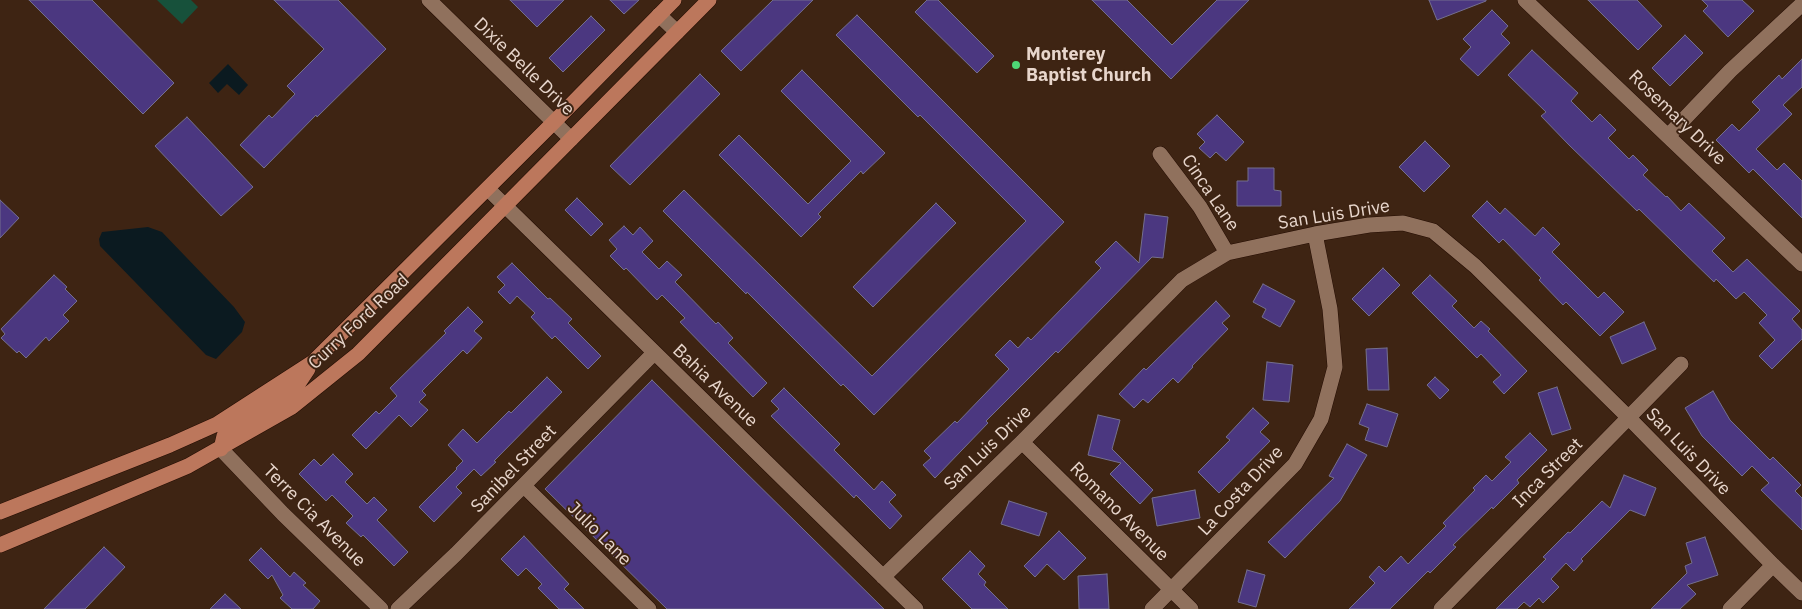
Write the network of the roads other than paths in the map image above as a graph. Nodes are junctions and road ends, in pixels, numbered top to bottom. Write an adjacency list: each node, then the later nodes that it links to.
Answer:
1 (429, 0): 8 (street, Dixie Belle Drive)
2 (674, 0): 6 (main road, Curry Ford Road)
3 (709, 0): 7 (main road, Curry Ford Road)
4 (1525, 0): 9 (street, Rosemary Drive)
5 (1802, 4): 9 (street)
6 (659, 15): 7 (street); 8 (main road, Curry Ford Road)
7 (677, 32): 10 (main road, Curry Ford Road)
8 (554, 122): 10 (street, Dixie Belle Drive); 12 (main road, Curry Ford Road)
9 (1669, 135): 16 (street, Rosemary Drive)
10 (571, 140): 13 (main road, Curry Ford Road)
11 (1160, 154): 15 (street, Cinca Lane)
12 (488, 189): 13 (street, Bahia Avenue); 18 (main road, Curry Ford Road)
13 (506, 205): 17 (street, Bahia Avenue); 22 (main road, Curry Ford Road)
14 (1315, 234): 15 (street, San Luis Drive); 20 (street, San Luis Drive); 28 (street, La Costa Drive)
15 (1227, 253): 21 (street, San Luis Drive)
16 (1802, 264)
17 (654, 353): 23 (street, Sanibel Street); 27 (street, Bahia Avenue)
18 (313, 362): 22 (main road); 24 (main road, Curry Ford Road)
19 (1681, 364): 20 (street, Inca Street)
20 (1629, 418): 26 (street, San Luis Drive); 36 (street, Inca Street)
21 (1022, 442): 27 (street, San Luis Drive); 28 (street, Romano Avenue)
22 (221, 449): 25 (main road, Curry Ford Road); 30 (street, Terre Cia Avenue)
23 (524, 486): 31 (street, Sanibel Street); 32 (street, Julio Lane)
24 (0, 512)
25 (0, 545)
26 (1773, 565): 29 (street, San Luis Drive); 37 (street)
27 (883, 576): 33 (street, Bahia Avenue)
28 (1171, 589): 34 (street, La Costa Drive); 35 (street, Romano Avenue)
29 (1802, 593)
30 (381, 609)
31 (398, 609)
32 (649, 609)
33 (916, 609)
34 (1152, 609)
35 (1191, 609)
36 (1441, 609)
37 (1730, 609)

